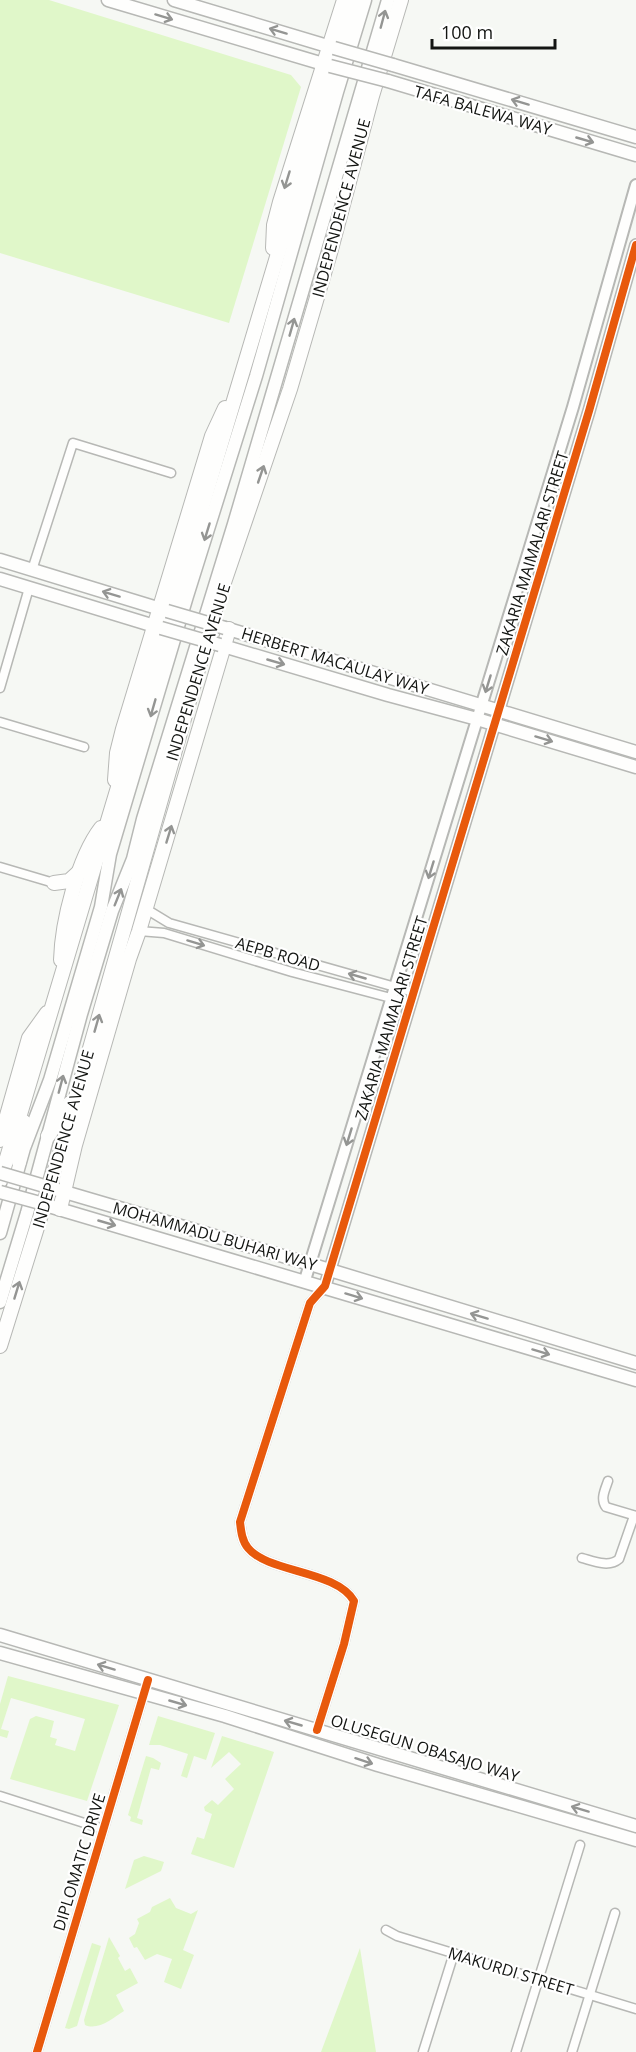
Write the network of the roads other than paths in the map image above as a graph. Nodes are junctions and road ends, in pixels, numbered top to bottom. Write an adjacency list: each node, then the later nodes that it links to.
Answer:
1 (108, 0): 9 (main road, TAFA BALEWA WAY, one-way to 9)
2 (174, 0): 8 (main road, one-way to 2)
3 (344, 0): 8 (main road)
4 (354, 0): 13 (main road, INDEPENDENCE AVENUE)
5 (366, 0): 13 (main road, INDEPENDENCE AVENUE)
6 (388, 0): 49 (main road, INDEPENDENCE AVENUE, one-way to 6)
7 (401, 0): 48 (main road, INDEPENDENCE AVENUE, one-way to 7)
8 (331, 47): 9 (main road); 10 (main road, one-way to 8, bridge)
9 (327, 65): 11 (main road, TAFA BALEWA WAY, one-way to 11, bridge); 13 (main road, one-way to 13)
10 (636, 137)
11 (636, 154)
12 (636, 185): 16 (street, ZAKARIA MAIMALARI STREET)
13 (285, 229): 15 (main road); 51 (main road, INDEPENDENCE AVENUE, one-way to 51)
14 (636, 244): 17 (street, ZAKARIA MAIMALARI STREET)
15 (242, 373): 23 (main road); 36 (main road)
16 (565, 432): 17 (street); 28 (street, ZAKARIA MAIMALARI STREET, one-way to 28)
17 (581, 436): 29 (street, ZAKARIA MAIMALARI STREET)
18 (171, 473): 20 (street)
19 (0, 560): 20 (main road, HERBERT MACAULAY WAY)
20 (32, 570): 23 (main road, HERBERT MACAULAY WAY, one-way to 20)
21 (0, 579): 22 (main road, HERBERT MACAULAY WAY)
22 (29, 588): 24 (main road, HERBERT MACAULAY WAY); 27 (street)
23 (163, 610): 24 (main road); 25 (main road, HERBERT MACAULAY WAY, bridge)
24 (158, 627): 26 (main road, HERBERT MACAULAY WAY, bridge); 36 (main road)
25 (227, 628): 26 (main road); 28 (main road, HERBERT MACAULAY WAY)
26 (222, 646): 30 (main road, HERBERT MACAULAY WAY, one-way to 30); 42 (main road, one-way to 26)
27 (0, 688)
28 (481, 704): 29 (main road, HERBERT MACAULAY WAY); 30 (street, ZAKARIA MAIMALARI STREET)
29 (498, 710): 32 (street, ZAKARIA MAIMALARI STREET); 34 (main road, HERBERT MACAULAY WAY)
30 (477, 719): 32 (main road, HERBERT MACAULAY WAY); 45 (street, ZAKARIA MAIMALARI STREET, one-way to 45)
31 (0, 722): 33 (street)
32 (494, 724): 35 (main road, HERBERT MACAULAY WAY, one-way to 35); 46 (street, ZAKARIA MAIMALARI STREET)
33 (84, 747)
34 (636, 752)
35 (636, 767)
36 (115, 801): 37 (main road)
37 (110, 816): 39 (main road); 44 (main road)
38 (0, 867): 40 (street)
39 (80, 871): 40 (main road); 41 (main road)
40 (54, 883): 41 (main road)
41 (69, 907): 44 (main road)
42 (146, 909): 43 (main road); 45 (street, AEPB ROAD, one-way to 42)
43 (140, 931): 45 (street, AEPB ROAD, one-way to 45); 54 (main road)
44 (59, 981): 47 (main road)
45 (393, 993): 46 (street, AEPB ROAD); 58 (street, ZAKARIA MAIMALARI STREET, one-way to 58)
46 (411, 998): 59 (street, ZAKARIA MAIMALARI STREET)
47 (50, 1010): 50 (main road); 51 (main road)
48 (76, 1093): 49 (main road); 64 (main road, INDEPENDENCE AVENUE, one-way to 48)
49 (48, 1136): 62 (main road, INDEPENDENCE AVENUE)
50 (0, 1140)
51 (14, 1159): 53 (main road); 57 (main road, INDEPENDENCE AVENUE)
52 (0, 1173): 54 (main road, MOHAMMADU BUHARI WAY, bridge)
53 (0, 1181)
54 (61, 1191): 56 (main road); 58 (main road, MOHAMMADU BUHARI WAY)
55 (0, 1192): 56 (main road, MOHAMMADU BUHARI WAY, bridge)
56 (55, 1208): 60 (main road, MOHAMMADU BUHARI WAY, one-way to 60)
57 (0, 1233)
58 (310, 1264): 59 (main road, MOHAMMADU BUHARI WAY); 60 (street, ZAKARIA MAIMALARI STREET)
59 (330, 1270): 61 (street, ZAKARIA MAIMALARI STREET); 65 (main road, MOHAMMADU BUHARI WAY, one-way to 59)
60 (305, 1280): 61 (main road, MOHAMMADU BUHARI WAY); 63 (street, ZAKARIA MAIMALARI STREET)
61 (325, 1287): 63 (street, ZAKARIA MAIMALARI STREET); 66 (main road, MOHAMMADU BUHARI WAY, one-way to 66)
62 (0, 1302)
63 (310, 1303): 76 (street, ZAKARIA MAIMALARI STREET)
64 (0, 1346)
65 (636, 1363)
66 (636, 1380)
67 (608, 1481): 68 (street)
68 (635, 1516): 69 (street)
69 (582, 1558)
70 (0, 1635): 72 (main road, OLUSEGUN OBASAJO WAY, one-way to 70)
71 (0, 1653): 73 (main road, OLUSEGUN OBASAJO WAY)
72 (148, 1680): 73 (street, DIPLOMATIC DRIVE); 74 (main road, OLUSEGUN OBASAJO WAY)
73 (144, 1693): 75 (main road, OLUSEGUN OBASAJO WAY, one-way to 75); 79 (street, DIPLOMATIC DRIVE)
74 (261, 1713): 75 (main road); 76 (main road, OLUSEGUN OBASAJO WAY, one-way to 74)
75 (256, 1726): 80 (main road, OLUSEGUN OBASAJO WAY, one-way to 80)
76 (317, 1730): 78 (main road, OLUSEGUN OBASAJO WAY, one-way to 76)
77 (0, 1796): 79 (street)
78 (636, 1826)
79 (103, 1829): 88 (street, DIPLOMATIC DRIVE)
80 (636, 1840)
81 (580, 1845): 85 (street)
82 (615, 1913): 86 (street)
83 (386, 1930): 84 (street, MAKURDI STREET)
84 (454, 1953): 85 (street, MAKURDI STREET); 89 (street)
85 (539, 1980): 86 (street, MAKURDI STREET); 90 (street)
86 (589, 1995): 87 (street, MAKURDI STREET); 91 (street)
87 (636, 2009)
88 (37, 2052)
89 (423, 2052)
90 (516, 2052)
91 (572, 2052)

